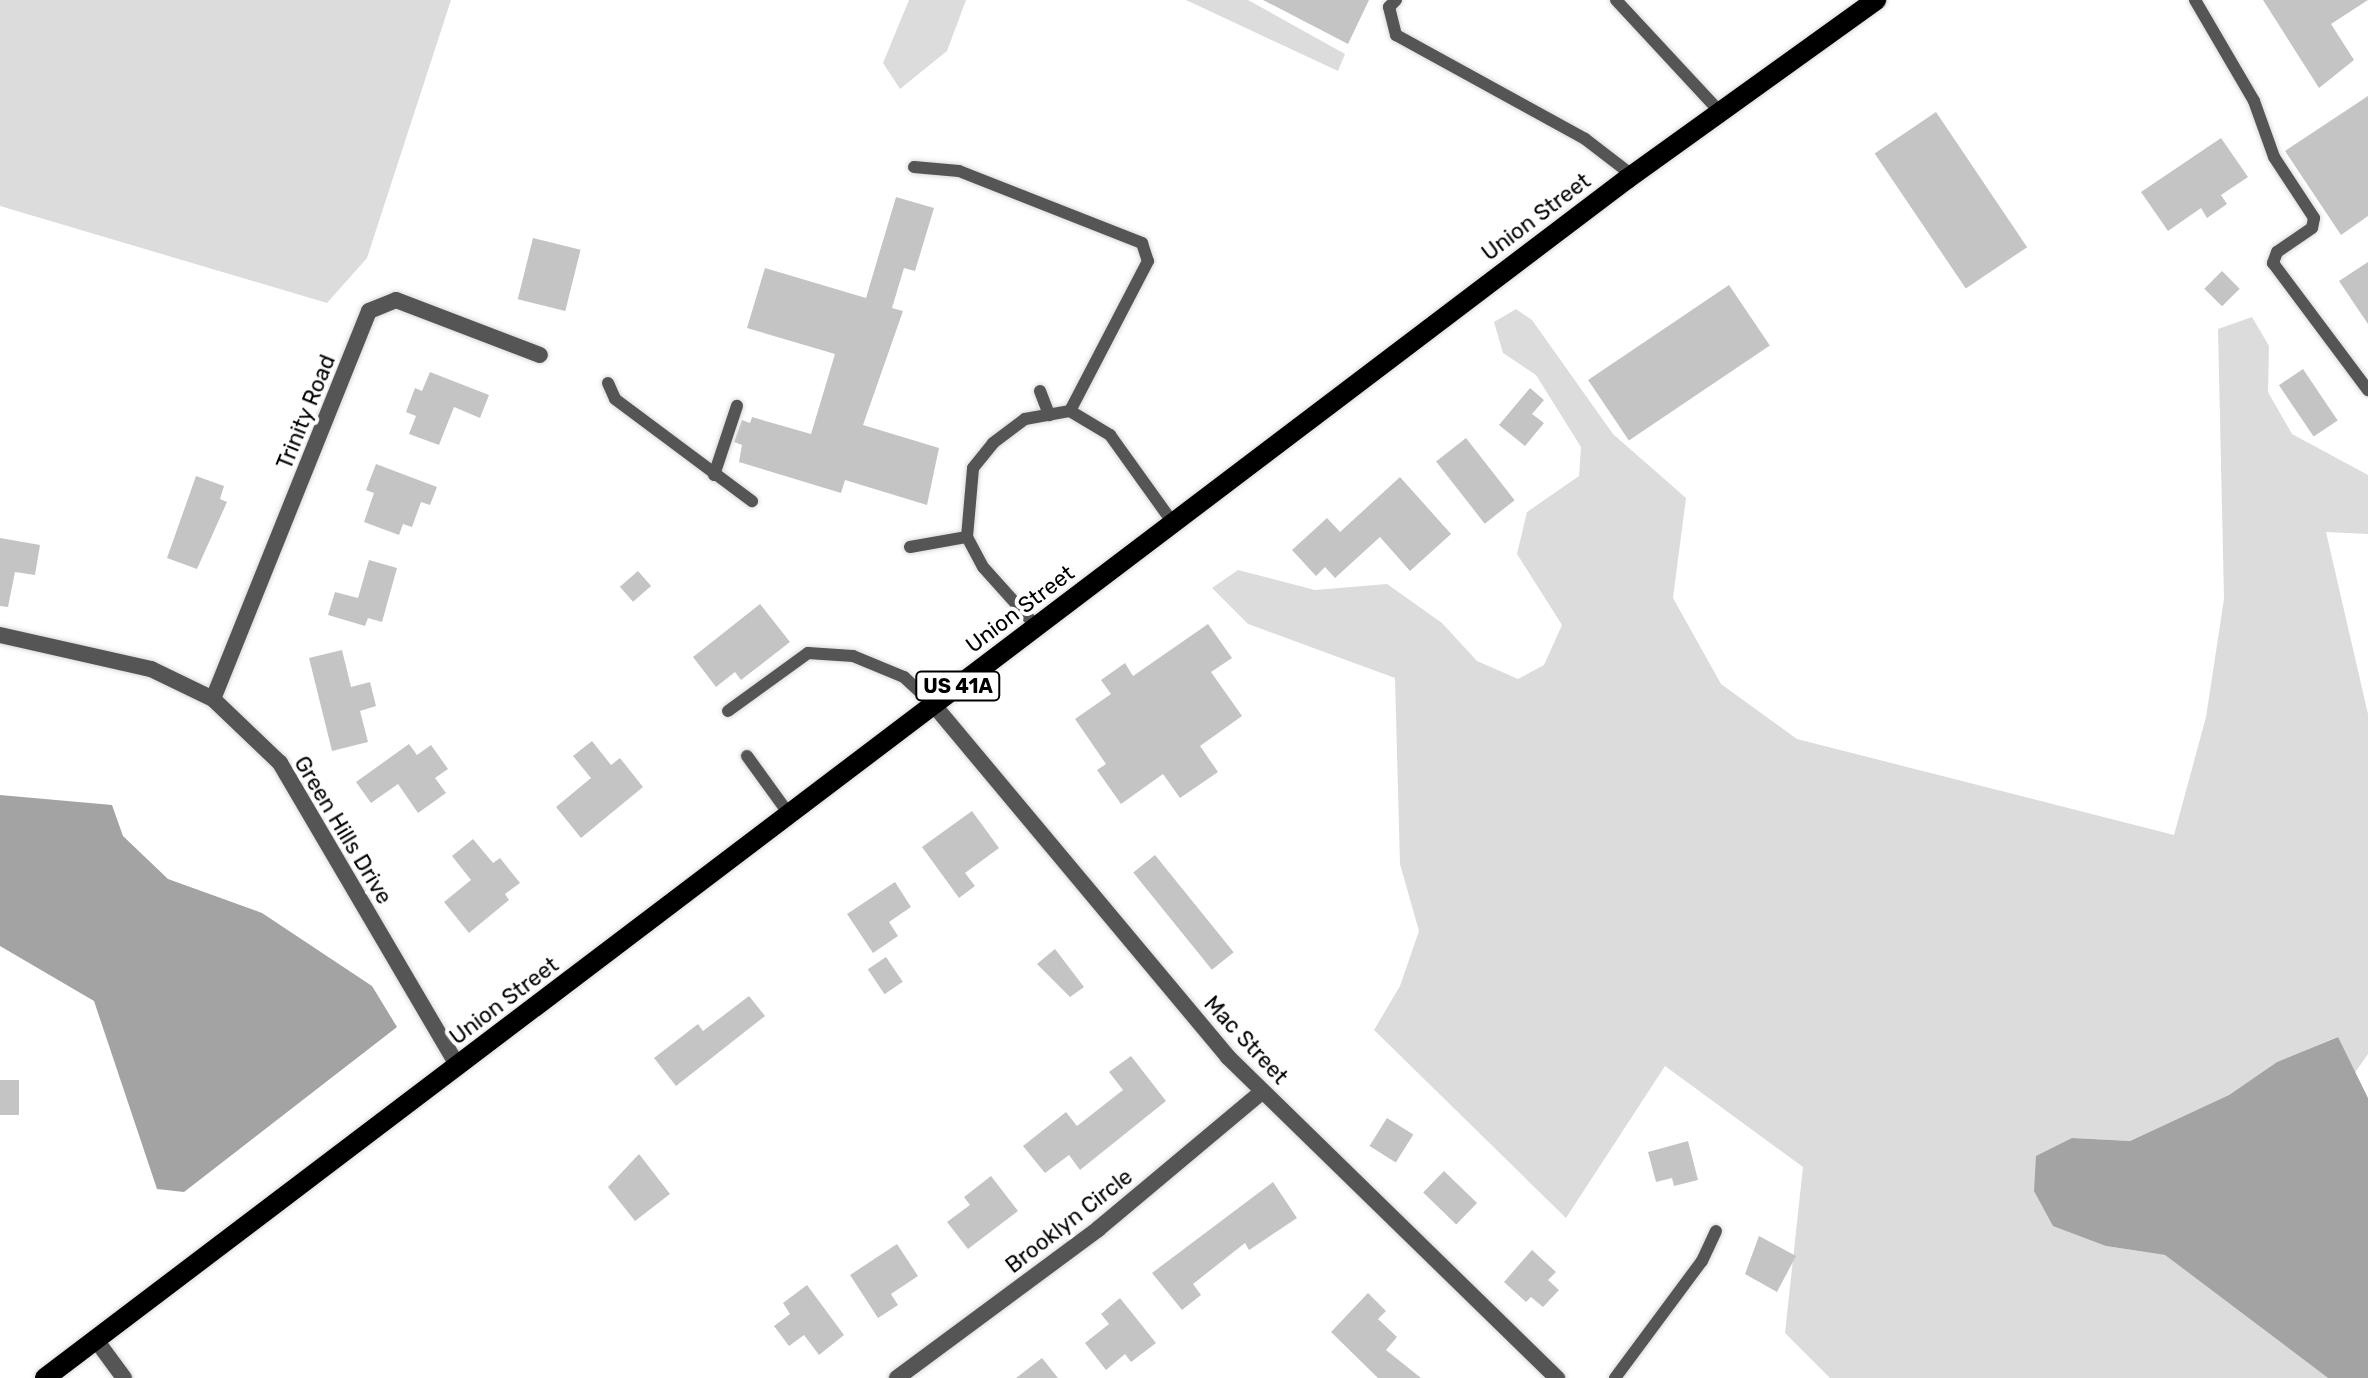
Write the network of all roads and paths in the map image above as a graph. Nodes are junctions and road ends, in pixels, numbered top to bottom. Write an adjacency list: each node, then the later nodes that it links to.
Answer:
1 (1396, 0): 7 (lane)
2 (1616, 0): 5 (lane)
3 (1876, 0): 5 (main road, Union Street / US 41A)
4 (2195, 0): 10 (lane)
5 (1720, 112): 7 (main road, Union Street / US 41A)
6 (914, 167): 13 (lane)
7 (1632, 175): 17 (main road, Union Street / US 41A)
8 (540, 355): 22 (street, Trinity Road)
9 (608, 383): 15 (lane)
10 (2368, 390)
11 (1040, 391): 14 (lane)
12 (737, 406): 15 (lane)
13 (1070, 411): 14 (lane); 17 (lane)
14 (1049, 415): 18 (lane)
15 (714, 475): 16 (lane)
16 (752, 501)
17 (1173, 523): 20 (main road, Union Street / US 41A)
18 (967, 537): 19 (lane); 20 (lane)
19 (910, 547)
20 (1036, 626): 23 (main road, Union Street / US 41A)
21 (0, 635): 22 (street, Green Hills Drive)
22 (213, 699): 27 (street, Green Hills Drive)
23 (933, 704): 24 (lane); 26 (main road, Union Street / US 41A); 28 (street, Mac Street)
24 (728, 711)
25 (747, 756): 26 (lane)
26 (789, 814): 27 (main road, Union Street / US 41A)
27 (458, 1066): 30 (main road, Union Street / US 41A)
28 (1262, 1092): 33 (street, Brooklyn Circle); 34 (street, Mac Street)
29 (1716, 1231): 35 (lane)
30 (96, 1340): 31 (main road, Union Street / US 41A); 32 (street)
31 (45, 1378)
32 (124, 1378)
33 (897, 1378)
34 (1557, 1378)
35 (1615, 1378)

